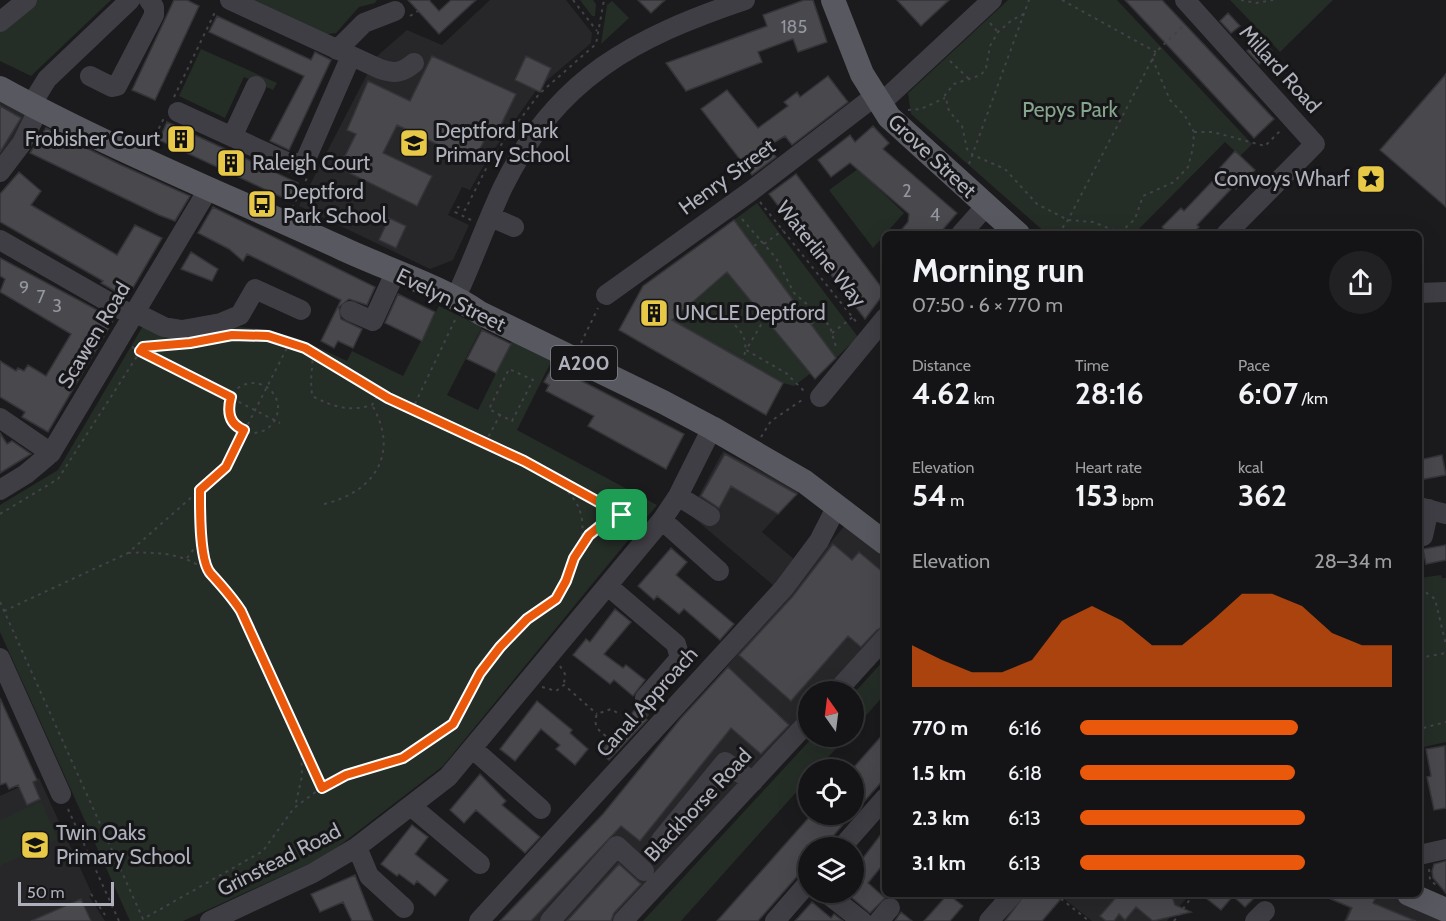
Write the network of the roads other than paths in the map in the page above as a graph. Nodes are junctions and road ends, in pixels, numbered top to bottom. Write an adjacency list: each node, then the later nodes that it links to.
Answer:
1 (27, 0): 10 (street)
2 (130, 0): 16 (street)
3 (149, 0): 13 (street)
4 (745, 0): 23 (street)
5 (833, 0): 17 (main road, Grove Street)
6 (992, 0): 17 (street, Henry Street)
7 (223, 5): 11 (street)
8 (1191, 7): 27 (street, Millard Road)
9 (395, 11): 11 (street)
10 (0, 22)
11 (351, 56): 12 (street); 19 (street)
12 (414, 63)
13 (90, 76)
14 (256, 86): 19 (street)
15 (0, 88): 16 (main road, Evelyn Street / A200)
16 (35, 106): 20 (street); 21 (main road, Evelyn Street / A200)
17 (881, 106): 22 (main road, Grove Street); 32 (street, Henry Street)
18 (172, 108): 19 (street)
19 (232, 137)
20 (0, 171)
21 (209, 188): 29 (main road, Evelyn Street / A200); 36 (street, Scawen Road)
22 (986, 206): 25 (street); 26 (main road, Grove Street)
23 (491, 217): 24 (street); 33 (street)
24 (514, 227)
25 (964, 231)
26 (1015, 231)
27 (1229, 231)
28 (0, 240): 36 (street)
29 (395, 273): 33 (main road, Evelyn Street / A200); 35 (street)
30 (1446, 292): 31 (street)
31 (1422, 293)
32 (606, 295)
33 (457, 306): 40 (main road, Evelyn Street / A200)
34 (301, 310): 36 (street)
35 (350, 311)
36 (134, 315): 41 (street, Scawen Road)
37 (882, 321): 38 (street)
38 (820, 397)
39 (0, 418): 41 (street)
40 (712, 428): 43 (street, Grinstead Road); 45 (main road, Evelyn Street / A200)
41 (51, 453): 42 (street, Scawen Road)
42 (0, 490)
43 (678, 496): 46 (street); 47 (street, Grinstead Road)
44 (1428, 503): 48 (street)
45 (837, 506): 49 (main road, Evelyn Street / A200); 77 (street, Canal Approach)
46 (710, 516)
47 (657, 527): 50 (street); 51 (street, Grinstead Road)
48 (1423, 536)
49 (882, 541)
50 (719, 571)
51 (608, 586): 55 (street); 57 (street, Grinstead Road)
52 (882, 641): 54 (street)
53 (0, 658): 59 (street)
54 (846, 681)
55 (645, 698)
56 (798, 733): 58 (street, Blackhorse Road)
57 (473, 748): 61 (street, Grinstead Road); 62 (street)
58 (753, 782): 64 (street); 79 (street, Blackhorse Road)
59 (61, 794)
60 (882, 801): 63 (street)
61 (411, 806): 65 (street, Grinstead Road); 68 (street)
62 (541, 809)
63 (851, 837)
64 (661, 840)
65 (357, 847): 75 (street); 76 (street, Grinstead Road)
66 (1446, 849): 67 (street)
67 (1424, 858)
68 (480, 864)
69 (644, 871): 78 (street)
70 (798, 895): 80 (street)
71 (1422, 896): 73 (main road)
72 (1010, 897): 82 (street)
73 (1443, 899)
74 (839, 903): 81 (street)
75 (404, 908)
76 (210, 921)
77 (479, 921)
78 (550, 921)
79 (623, 921)
80 (775, 921)
81 (862, 921)
82 (989, 921)

